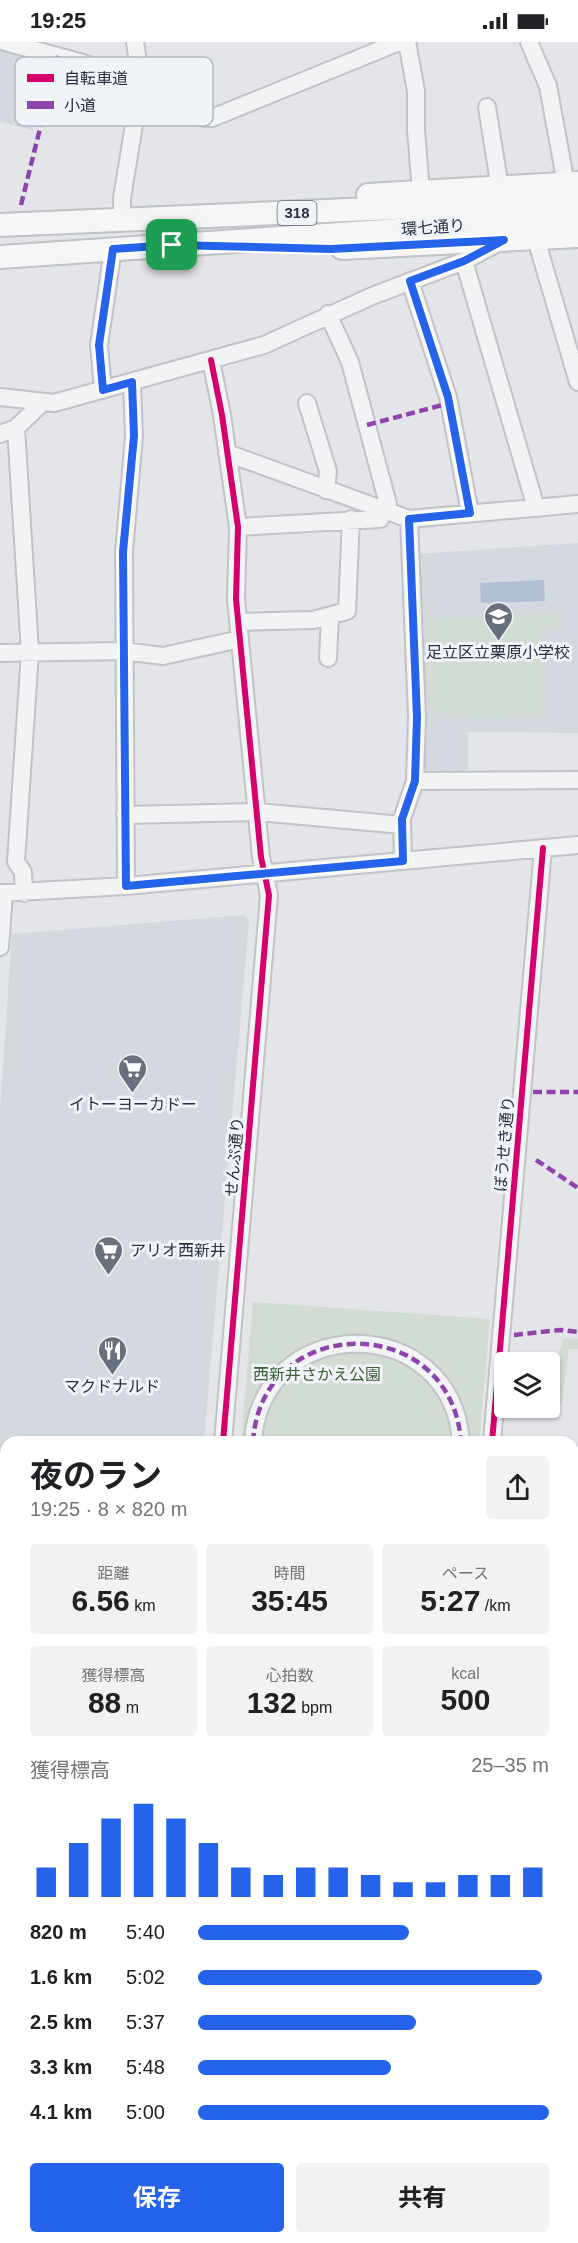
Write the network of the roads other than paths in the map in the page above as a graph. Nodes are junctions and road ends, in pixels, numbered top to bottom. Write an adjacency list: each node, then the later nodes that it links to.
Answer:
1 (5, 42): 6 (street)
2 (135, 42): 7 (street)
3 (399, 42): 9 (street)
4 (407, 42): 13 (street)
5 (529, 42): 12 (street)
6 (61, 57)
7 (137, 57)
8 (487, 107): 11 (street)
9 (213, 118)
10 (134, 126): 16 (street)
11 (501, 188): 12 (main road); 13 (main road)
12 (574, 189): 14 (main road, 環七通り / 318)
13 (421, 192): 17 (main road)
14 (437, 217): 15 (main road, 環七通り / 318); 17 (main road, 環七通り / 318); 22 (main road, 環七通り / 318)
15 (578, 218)
16 (122, 220): 17 (main road, 環七通り / 318); 18 (main road, 環七通り / 318)
17 (156, 220)
18 (0, 225)
19 (578, 236): 20 (main road)
20 (536, 239): 21 (main road); 30 (street)
21 (504, 240): 22 (main road); 25 (street)
22 (172, 245): 23 (main road, 環七通り / 318)
23 (113, 249): 24 (main road, 環七通り / 318); 31 (street)
24 (0, 257)
25 (464, 261): 26 (street); 39 (street)
26 (410, 281): 27 (street); 41 (street)
27 (328, 314): 28 (street); 40 (street)
28 (211, 360): 29 (street); 36 (street, せんぷ通り)
29 (132, 382): 31 (street); 48 (street)
30 (578, 382)
31 (103, 390): 33 (street)
32 (0, 397): 33 (street)
33 (42, 403): 35 (street)
34 (308, 403): 37 (street)
35 (8, 431): 49 (street)
36 (227, 453): 37 (street); 44 (street, せんぷ通り)
37 (326, 490): 40 (street)
38 (578, 504): 39 (street)
39 (536, 508): 41 (street)
40 (386, 512): 42 (street); 43 (street)
41 (470, 513): 43 (street)
42 (351, 519): 44 (street); 45 (street)
43 (409, 519): 53 (street)
44 (238, 526): 46 (street, せんぷ通り)
45 (330, 617): 46 (street); 51 (street)
46 (238, 622): 47 (street, せんぷ通り)
47 (240, 639): 48 (street); 54 (street, せんぷ通り)
48 (123, 651): 49 (street); 55 (street)
49 (30, 652): 50 (street); 61 (street)
50 (0, 653)
51 (328, 658)
52 (578, 780): 53 (street)
53 (415, 781): 56 (street)
54 (258, 812): 55 (street); 56 (street); 62 (street, せんぷ通り)
55 (125, 815): 63 (street)
56 (402, 825): 60 (street)
57 (578, 845): 58 (street)
58 (543, 849): 60 (street); 70 (street, ぼうせき通り)
59 (0, 852): 61 (street)
60 (403, 861): 62 (street)
61 (16, 862): 65 (street)
62 (266, 874): 63 (street); 67 (street, せんぷ通り)
63 (126, 886): 65 (street)
64 (2, 893): 65 (street); 66 (street)
65 (24, 893)
66 (0, 947)
67 (224, 1436)
68 (254, 1436): 69 (street)
69 (460, 1436)
70 (493, 1436)

